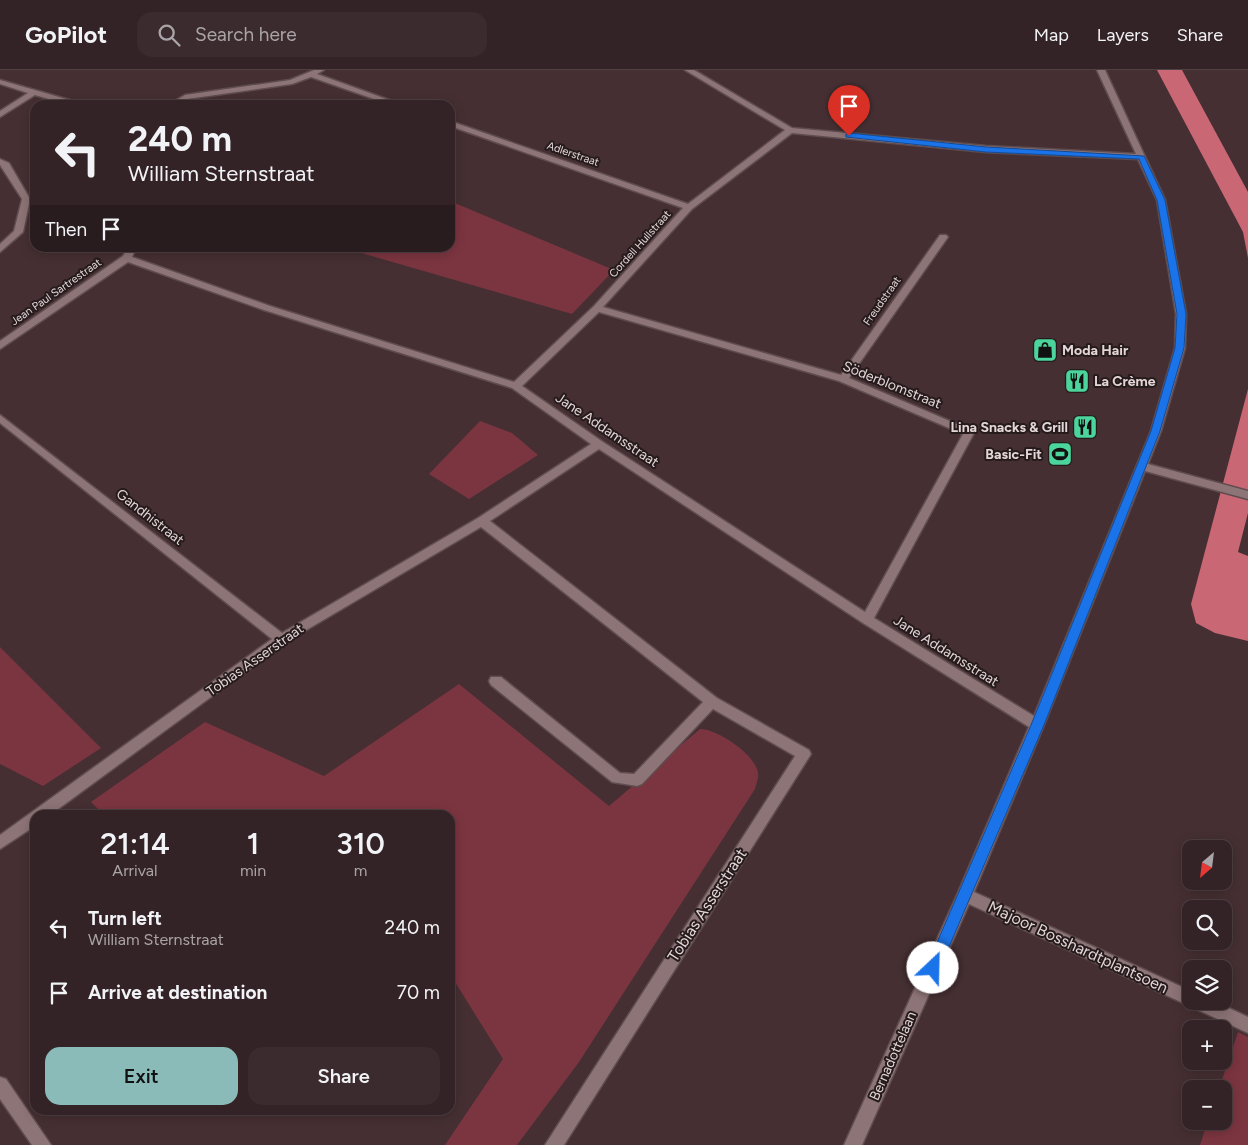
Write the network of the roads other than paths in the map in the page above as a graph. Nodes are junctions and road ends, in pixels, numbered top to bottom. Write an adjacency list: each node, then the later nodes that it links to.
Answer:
1 (689, 70): 11 (street)
2 (1101, 70): 12 (street, Bernadottelaan)
3 (316, 72): 7 (street); 8 (street)
4 (0, 82): 5 (street)
5 (34, 92): 6 (street); 9 (street)
6 (60, 100)
7 (180, 100)
8 (386, 100)
9 (0, 115)
10 (455, 125): 14 (street, Adlerstraat)
11 (790, 130): 12 (street); 14 (street, Cordell Hullstraat)
12 (1141, 157): 25 (street, Bernadottelaan)
13 (0, 162): 16 (street)
14 (688, 207): 19 (street, Cordell Hullstraat)
15 (942, 237): 21 (street, Freudstraat)
16 (0, 249)
17 (130, 252): 18 (street)
18 (127, 258): 20 (street, Jean Paul Sartrestraat); 22 (street, Jane Addamsstraat)
19 (597, 308): 21 (street, Söderblomstraat); 22 (street, Cordell Hullstraat)
20 (0, 346)
21 (843, 379): 28 (street, Söderblomstraat)
22 (516, 386): 24 (street, Jane Addamsstraat)
23 (0, 418): 29 (street, Gandhistraat)
24 (600, 444): 27 (street, Tobias Asserstraat); 28 (street, Jane Addamsstraat)
25 (1142, 466): 26 (street); 32 (street, Bernadottelaan)
26 (1248, 495)
27 (482, 521): 29 (street, Tobias Asserstraat); 31 (street, Tobias Asserstraat)
28 (868, 620): 32 (street, Jane Addamsstraat)
29 (281, 639): 33 (street, Tobias Asserstraat)
30 (496, 681): 31 (street)
31 (712, 702): 42 (street, Tobias Asserstraat)
32 (1037, 725): 36 (street, Bernadottelaan)
33 (46, 810)
34 (30, 822): 35 (street)
35 (0, 843)
36 (965, 895): 37 (street, Majoor Bosshardtplantsoen); 43 (street, Bernadottelaan)
37 (1182, 995)
38 (1216, 1010): 39 (street)
39 (1248, 1025)
40 (0, 1085): 41 (street)
41 (42, 1145)
42 (554, 1145)
43 (853, 1145)

